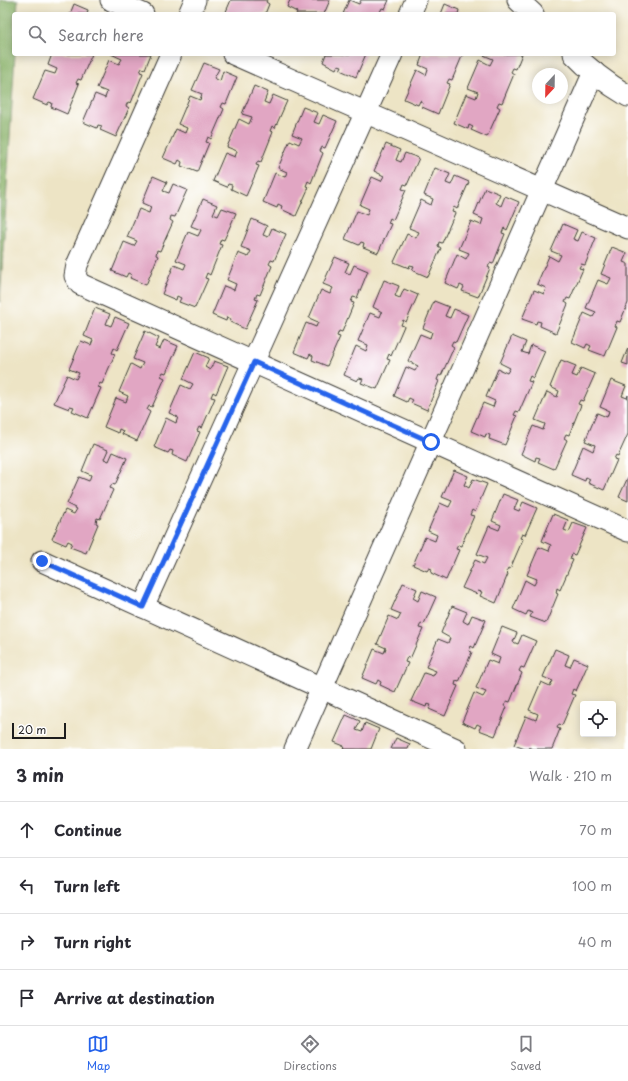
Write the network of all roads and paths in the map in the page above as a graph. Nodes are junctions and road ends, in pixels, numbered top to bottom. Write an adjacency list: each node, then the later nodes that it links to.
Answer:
1 (111, 0): 5 (street)
2 (195, 0): 6 (street)
3 (416, 0): 7 (street)
4 (518, 0): 8 (street)
5 (138, 12)
6 (190, 12)
7 (411, 12)
8 (531, 12)
9 (170, 56): 18 (street)
10 (238, 56): 15 (street)
11 (391, 56): 15 (street)
12 (576, 56): 13 (street)
13 (594, 72): 14 (street); 16 (street)
14 (628, 96)
15 (365, 112): 16 (street); 18 (street)
16 (542, 190): 17 (street); 19 (street)
17 (628, 228)
18 (254, 362): 19 (street); 22 (street)
19 (431, 442): 20 (street); 23 (street)
20 (628, 531)
21 (42, 561): 22 (street)
22 (143, 607): 23 (street)
23 (322, 688): 24 (street); 25 (street)
24 (295, 749)
25 (456, 749)

